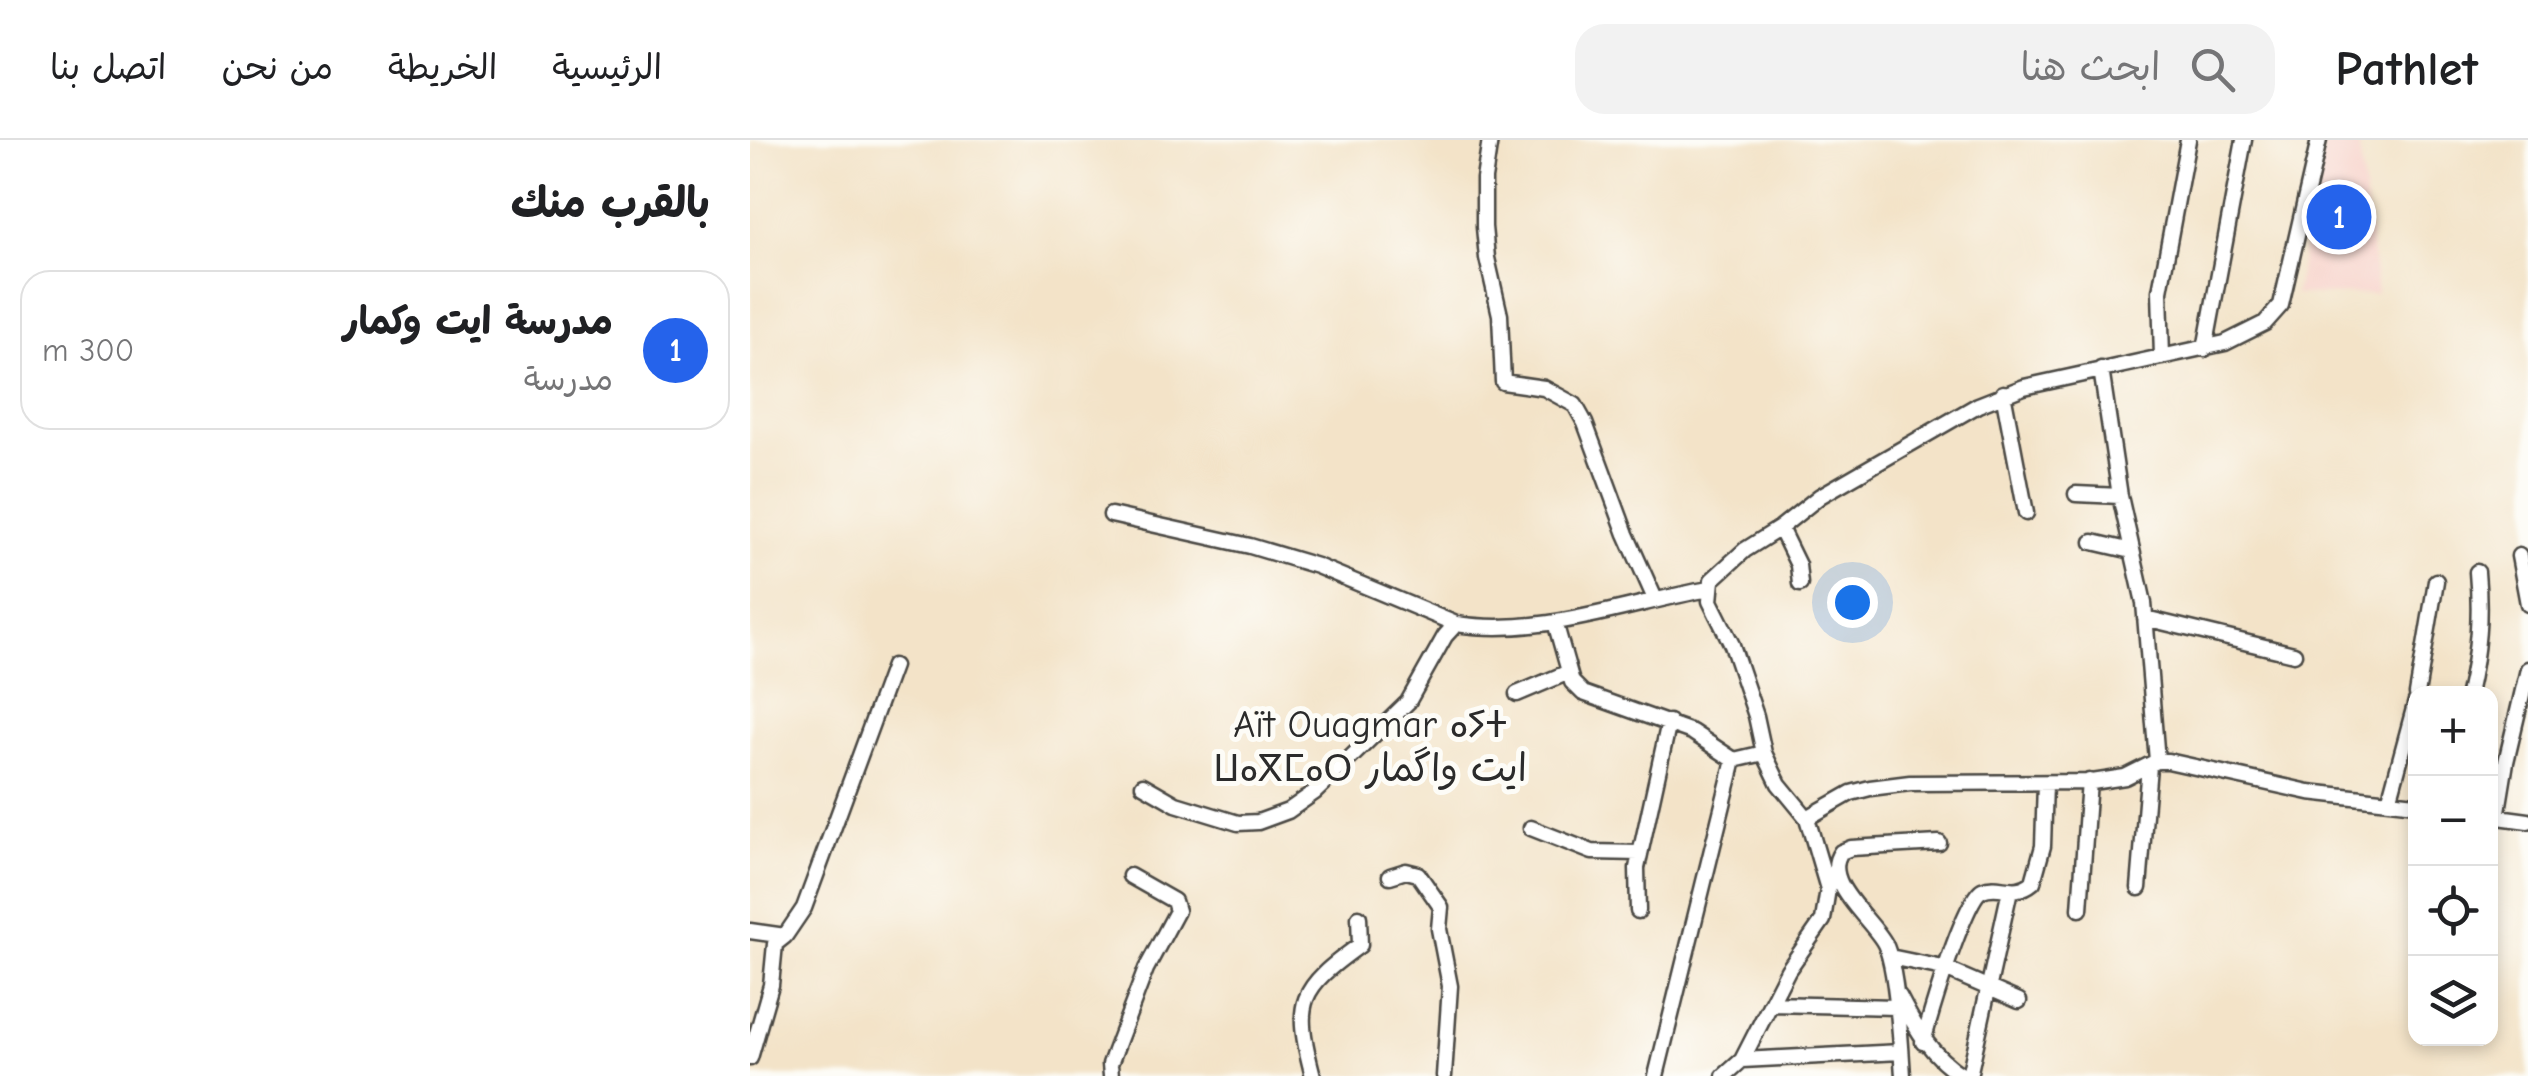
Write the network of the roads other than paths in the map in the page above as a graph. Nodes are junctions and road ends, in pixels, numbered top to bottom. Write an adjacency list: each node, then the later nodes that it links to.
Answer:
1 (1490, 140): 21 (street)
2 (2188, 140): 6 (street)
3 (2244, 140): 5 (street)
4 (2319, 140): 5 (street)
5 (2205, 348): 6 (street)
6 (2162, 357): 7 (street)
7 (2101, 368): 8 (street); 10 (street)
8 (2003, 394): 11 (street); 13 (street)
9 (2076, 494): 10 (street)
10 (2120, 496): 15 (street)
11 (2026, 513)
12 (1112, 515): 25 (street)
13 (1780, 528): 19 (street); 20 (street)
14 (2093, 542): 15 (street)
15 (2132, 551): 23 (street)
16 (2519, 556): 22 (street)
17 (2477, 572): 31 (street)
18 (2436, 581): 30 (street)
19 (1800, 584)
20 (1710, 589): 21 (street); 35 (street)
21 (1655, 599): 24 (street)
22 (2528, 604)
23 (2145, 618): 26 (street); 37 (street)
24 (1556, 622): 25 (street); 29 (street)
25 (1456, 624): 40 (street)
26 (2294, 654)
27 (893, 666): 58 (street)
28 (2528, 669): 41 (street)
29 (1569, 672): 32 (street); 33 (street)
30 (2418, 686)
31 (2470, 686)
32 (1517, 694)
33 (1669, 722): 36 (street); 49 (street)
34 (2408, 732): 42 (street)
35 (1764, 753): 36 (street); 45 (street)
36 (1734, 760): 73 (street)
37 (2153, 764): 38 (street); 42 (street); 52 (street)
38 (2089, 782): 39 (street); 54 (street)
39 (2045, 783): 45 (street); 53 (street)
40 (1143, 784)
41 (2498, 799)
42 (2390, 801): 43 (street)
43 (2408, 803)
44 (2498, 817): 46 (street)
45 (1807, 818): 64 (street)
46 (2528, 821)
47 (1531, 828): 49 (street)
48 (1939, 843): 59 (street)
49 (1639, 854): 55 (street)
50 (1130, 876): 70 (street)
51 (1390, 876): 72 (street)
52 (2139, 888)
53 (2010, 890): 60 (street); 62 (street)
54 (2080, 910)
55 (1638, 911)
56 (1359, 917): 71 (street)
57 (750, 931): 58 (street)
58 (785, 936): 68 (street)
59 (1890, 956): 60 (street); 61 (street)
60 (1944, 968): 62 (street); 66 (street)
61 (1893, 983): 65 (street); 66 (street)
62 (1989, 990): 63 (street); 76 (street)
63 (2019, 1001)
64 (1771, 1004): 65 (street); 69 (street)
65 (1896, 1006): 67 (street)
66 (1923, 1042): 76 (street)
67 (1901, 1052): 69 (street); 75 (street)
68 (750, 1058)
69 (1742, 1060): 74 (street)
70 (1111, 1076)
71 (1313, 1076)
72 (1444, 1076)
73 (1656, 1076)
74 (1724, 1076)
75 (1903, 1076)
76 (1966, 1076)

